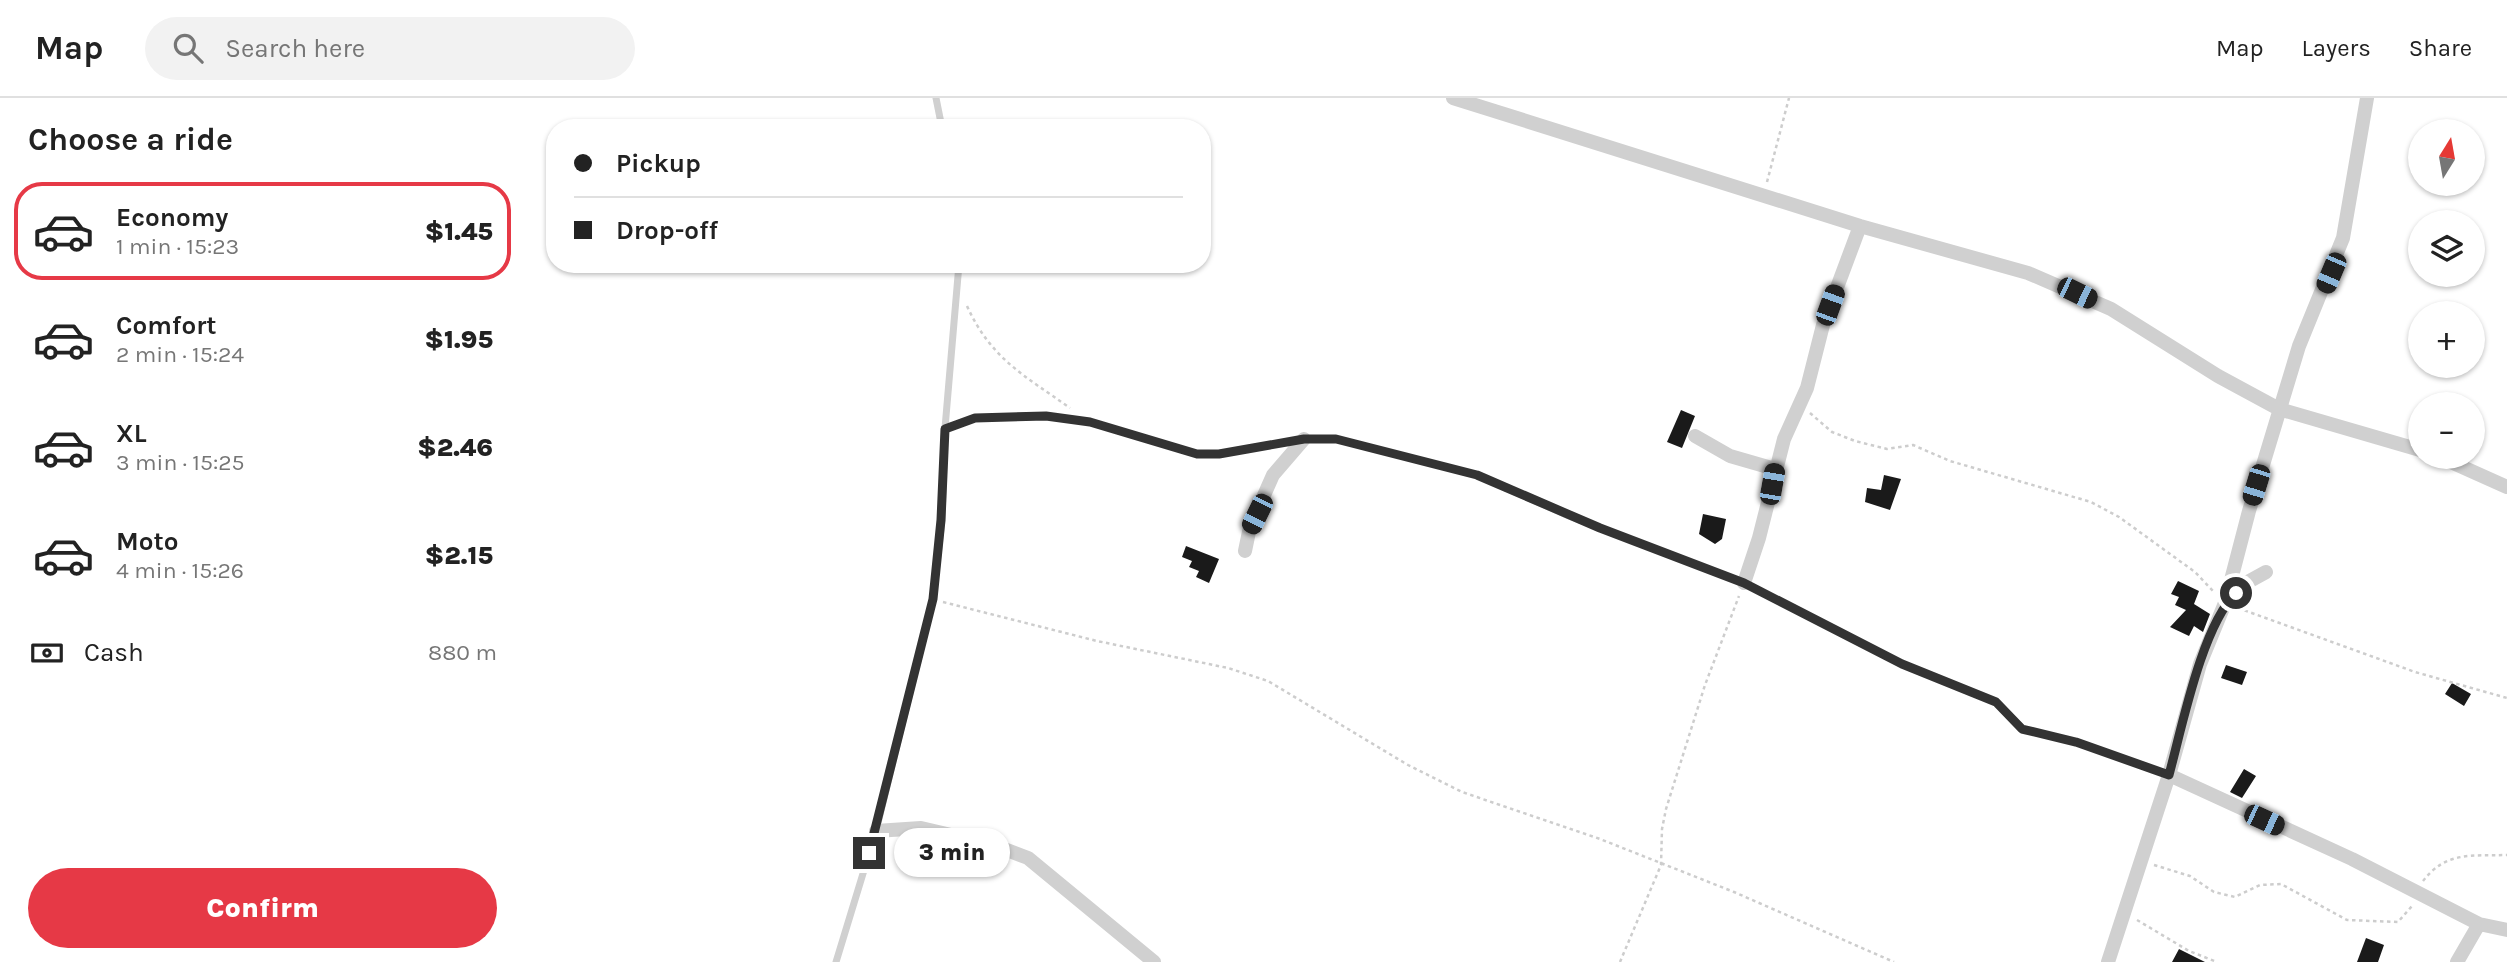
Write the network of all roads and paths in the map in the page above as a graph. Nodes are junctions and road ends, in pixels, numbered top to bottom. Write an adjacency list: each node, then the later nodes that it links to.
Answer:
1 (936, 98): 5 (lane)
2 (1453, 98): 6 (street)
3 (1789, 98): 6 (path)
4 (2367, 98): 11 (street)
5 (940, 119)
6 (1763, 195): 7 (street)
7 (1860, 226): 10 (street); 11 (street)
8 (959, 273): 9 (lane)
9 (958, 284): 12 (path); 13 (lane)
10 (1801, 404): 18 (street); 24 (path)
11 (2279, 409): 16 (street); 24 (street)
12 (1090, 422): 13 (lane); 15 (lane)
13 (945, 429): 23 (lane)
14 (1695, 436): 18 (street)
15 (1304, 439): 20 (street); 22 (lane)
16 (2408, 447)
17 (2467, 469): 19 (street)
18 (1775, 470): 22 (street)
19 (2507, 487)
20 (1245, 551)
21 (2266, 572): 24 (street)
22 (1744, 583): 26 (lane); 30 (path)
23 (933, 599): 27 (lane); 30 (path)
24 (2225, 603): 25 (path); 26 (street)
25 (2507, 698)
26 (2169, 775): 29 (street); 31 (street)
27 (876, 831): 35 (lane); 36 (street)
28 (2507, 855): 31 (path)
29 (2139, 862): 31 (path); 32 (street)
30 (1661, 865): 37 (path); 38 (path)
31 (2418, 894): 33 (street)
32 (2122, 913): 39 (street); 40 (path)
33 (2479, 924): 34 (street); 41 (street)
34 (2507, 930)
35 (836, 962)
36 (1154, 962)
37 (1620, 962)
38 (1894, 962)
39 (2108, 962)
40 (2217, 962)
41 (2457, 962)

